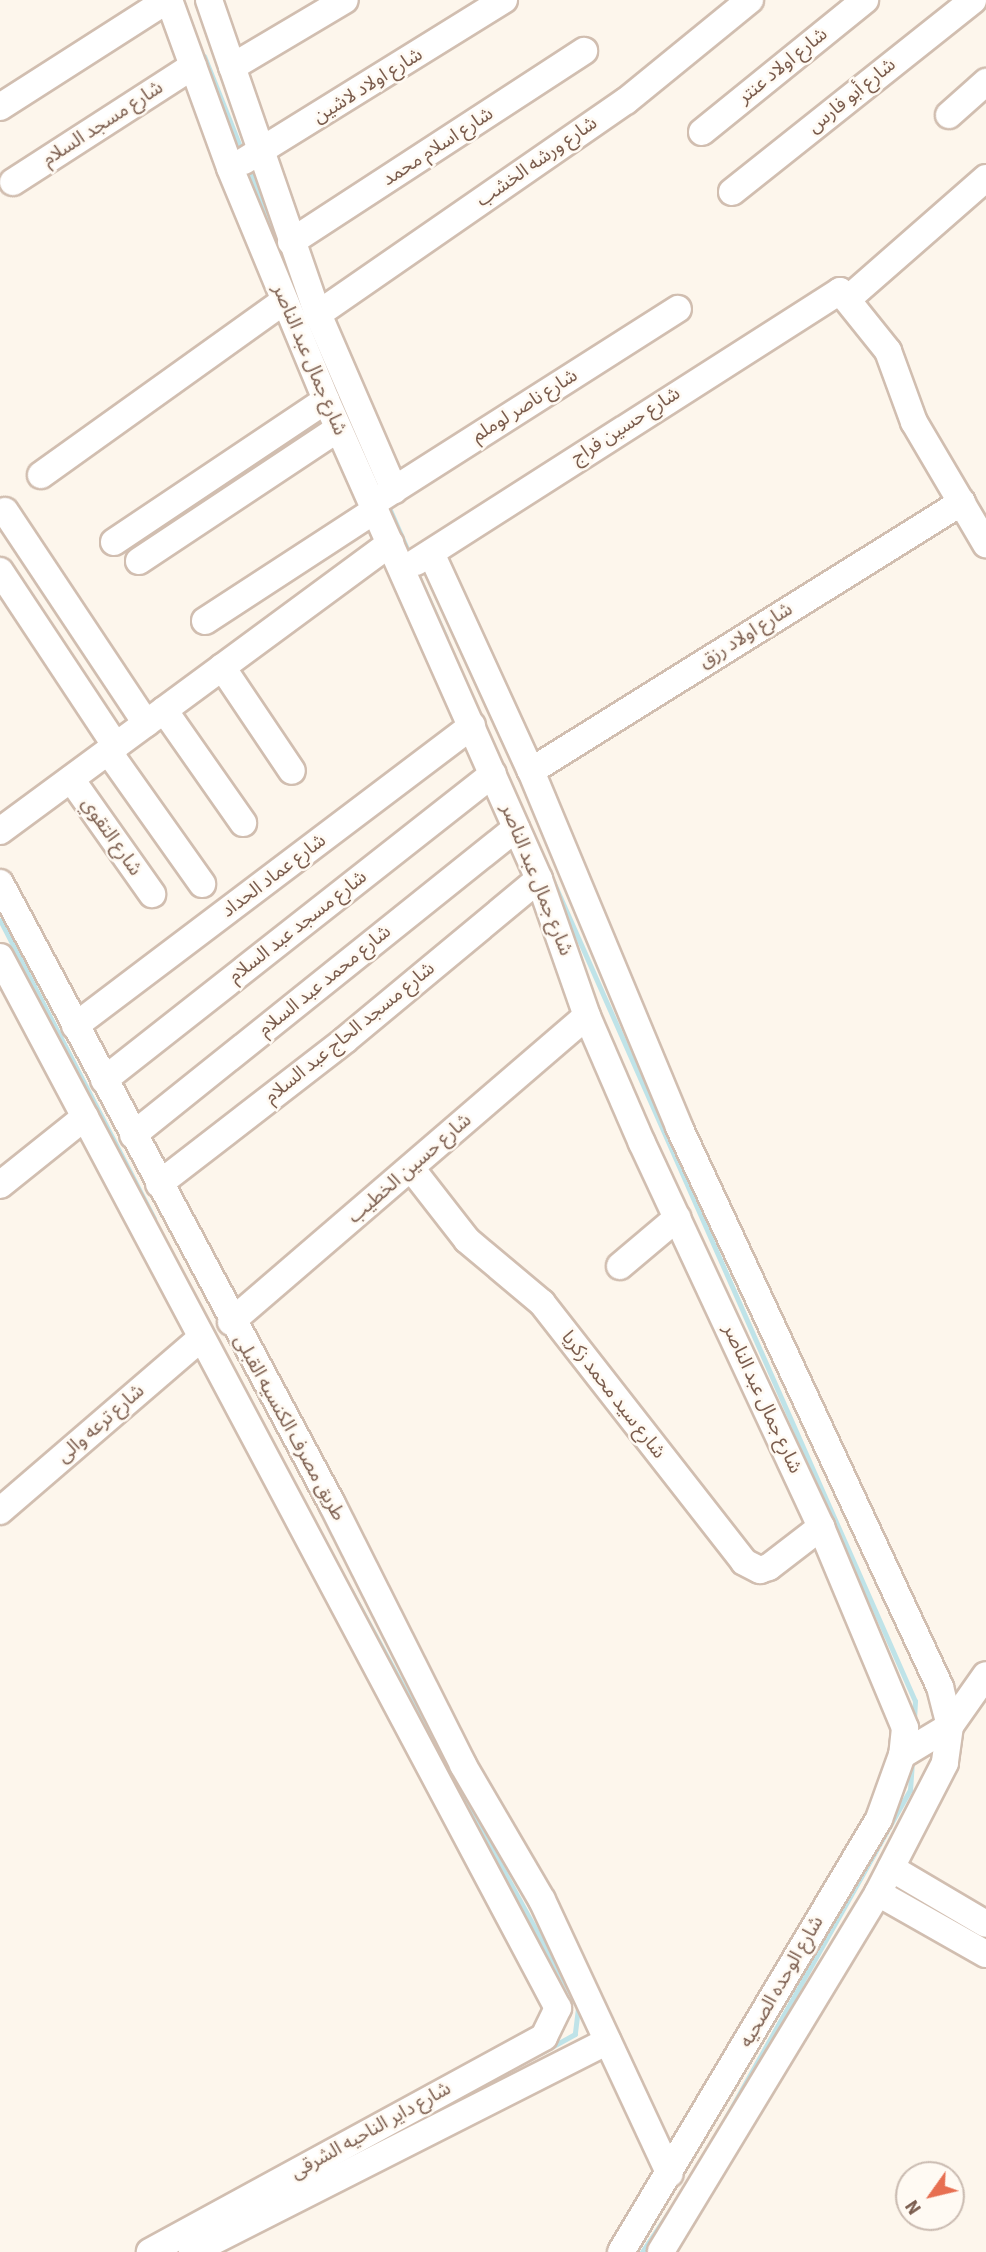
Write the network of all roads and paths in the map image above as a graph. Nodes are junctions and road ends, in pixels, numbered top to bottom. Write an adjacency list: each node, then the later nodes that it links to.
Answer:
1 (168, 0): 9 (street, شارع جمال عبد الناصر); 12 (street)
2 (209, 0): 10 (street, شارع جمال عبد الناصر)
3 (345, 0): 10 (street)
4 (504, 0): 15 (street, شارع اولاد لاشين)
5 (750, 0): 23 (street, شارع ورشه الخشب)
6 (865, 0): 14 (street, شارع اولاد عنتر)
7 (972, 0): 18 (street, شارع أبو فارس)
8 (584, 51): 19 (street, شارع اسلام محمد)
9 (193, 66): 15 (street, شارع جمال عبد الناصر); 17 (street, شارع مسجد السلام)
10 (232, 67): 15 (street, شارع جمال عبد الناصر)
11 (986, 82): 13 (street)
12 (0, 107)
13 (949, 115)
14 (702, 132)
15 (243, 161): 19 (street, شارع جمال عبد الناصر); 21 (street, شارع جمال عبد الناصر)
16 (986, 178): 20 (street)
17 (13, 182)
18 (732, 192)
19 (291, 242): 23 (street, شارع جمال عبد الناصر)
20 (849, 298): 28 (street); 34 (street, شارع حسين فراج)
21 (284, 301): 24 (street, شارع جمال عبد الناصر); 26 (street)
22 (678, 309): 27 (street, شارع ناصر لوملم)
23 (318, 314): 27 (street, شارع جمال عبد الناصر)
24 (326, 400): 25 (street, شارع جمال عبد الناصر); 30 (street)
25 (338, 429): 27 (street, شارع جمال عبد الناصر); 33 (street)
26 (41, 475)
27 (381, 500): 31 (street, شارع جمال عبد الناصر); 36 (street, شارع ناصر لوملم)
28 (962, 502): 32 (street); 42 (street, شارع اولاد رزق)
29 (5, 511): 38 (street)
30 (114, 542)
31 (390, 542): 34 (street, شارع جمال عبد الناصر); 37 (street)
32 (986, 544)
33 (139, 561)
34 (415, 563): 39 (street, شارع جمال عبد الناصر); 42 (street, شارع جمال عبد الناصر)
35 (0, 571): 40 (street)
36 (205, 621)
37 (222, 667): 38 (street); 41 (street)
38 (155, 716): 40 (street); 45 (street)
39 (472, 726): 43 (street, شارع جمال عبد الناصر); 54 (street, شارع عماد الحداد)
40 (112, 749): 44 (street); 50 (street)
41 (292, 771)
42 (531, 771): 59 (street, شارع جمال عبد الناصر)
43 (493, 774): 46 (street, شارع جمال عبد الناصر); 56 (street, شارع مسجد عبد السلام)
44 (71, 779): 47 (street); 51 (street, شارع التقوي)
45 (243, 823)
46 (516, 828): 48 (street, شارع جمال عبد الناصر); 58 (street, شارع محمد عبد السلام)
47 (0, 831)
48 (538, 879): 53 (street, شارع جمال عبد الناصر); 61 (street, شارع مسجد الحاج عبد السلام)
49 (0, 883): 54 (street, طريق مصرف الكنسيه القبلى)
50 (202, 884)
51 (152, 894)
52 (0, 957): 55 (street, طريق مصرف الكنسيه القبلى)
53 (587, 1016): 59 (street, شارع جمال عبد الناصر); 60 (street, شارع حسين الخطيب)
54 (78, 1031): 55 (street, شارع عماد الحداد); 56 (street, طريق مصرف الكنسيه القبلى)
55 (53, 1055): 57 (street, طريق مصرف الكنسيه القبلى)
56 (104, 1080): 58 (street, طريق مصرف الكنسيه القبلى)
57 (85, 1117): 62 (street); 66 (street, طريق مصرف الكنسيه القبلى)
58 (133, 1135): 61 (street, طريق مصرف الكنسيه القبلى)
59 (661, 1135): 63 (street, شارع جمال عبد الناصر); 70 (street, شارع جمال عبد الناصر)
60 (411, 1168): 65 (street, شارع حسين الخطيب); 68 (street, شارع سيد محمد زكريا)
61 (159, 1184): 65 (street, طريق مصرف الكنسيه القبلى)
62 (0, 1185)
63 (677, 1218): 64 (street); 68 (street, شارع جمال عبد الناصر)
64 (620, 1266)
65 (231, 1322): 77 (street, طريق مصرف الكنسيه القبلى)
66 (201, 1338): 67 (street, شارع ترعه والى); 78 (street, طريق مصرف الكنسيه القبلى)
67 (0, 1511)
68 (821, 1527): 71 (street, شارع جمال عبد الناصر)
69 (986, 1675): 70 (street, شارع الوحده الصحيه)
70 (942, 1731): 71 (street, شارع الوحده الصحيه); 72 (street, شارع الوحده الصحيه)
71 (906, 1754): 75 (street, شارع الوحده الصحيه)
72 (891, 1868): 73 (street, شارع الوحده الصحيه); 74 (street)
73 (878, 1893): 75 (street, شارع الوحده الصحيه); 76 (street)
74 (986, 1924)
75 (834, 1928): 80 (street, شارع الوحده الصحيه); 81 (street, شارع الوحده الصحيه)
76 (986, 1954)
77 (577, 1973): 78 (street); 79 (street, طريق مصرف الكنسيه القبلى)
78 (549, 1988): 82 (street, شارع داير الناحيه الشرقى)
79 (608, 2041): 80 (street, طريق مصرف الكنسيه القبلى); 83 (street, شارع داير الناحيه الشرقى)
80 (670, 2174): 81 (street, شارع الوحده الصحيه)
81 (667, 2212): 84 (street, شارع الوحده الصحيه); 85 (street, شارع الوحده الصحيه)
82 (149, 2252)
83 (192, 2252)
84 (621, 2252)
85 (662, 2252)

